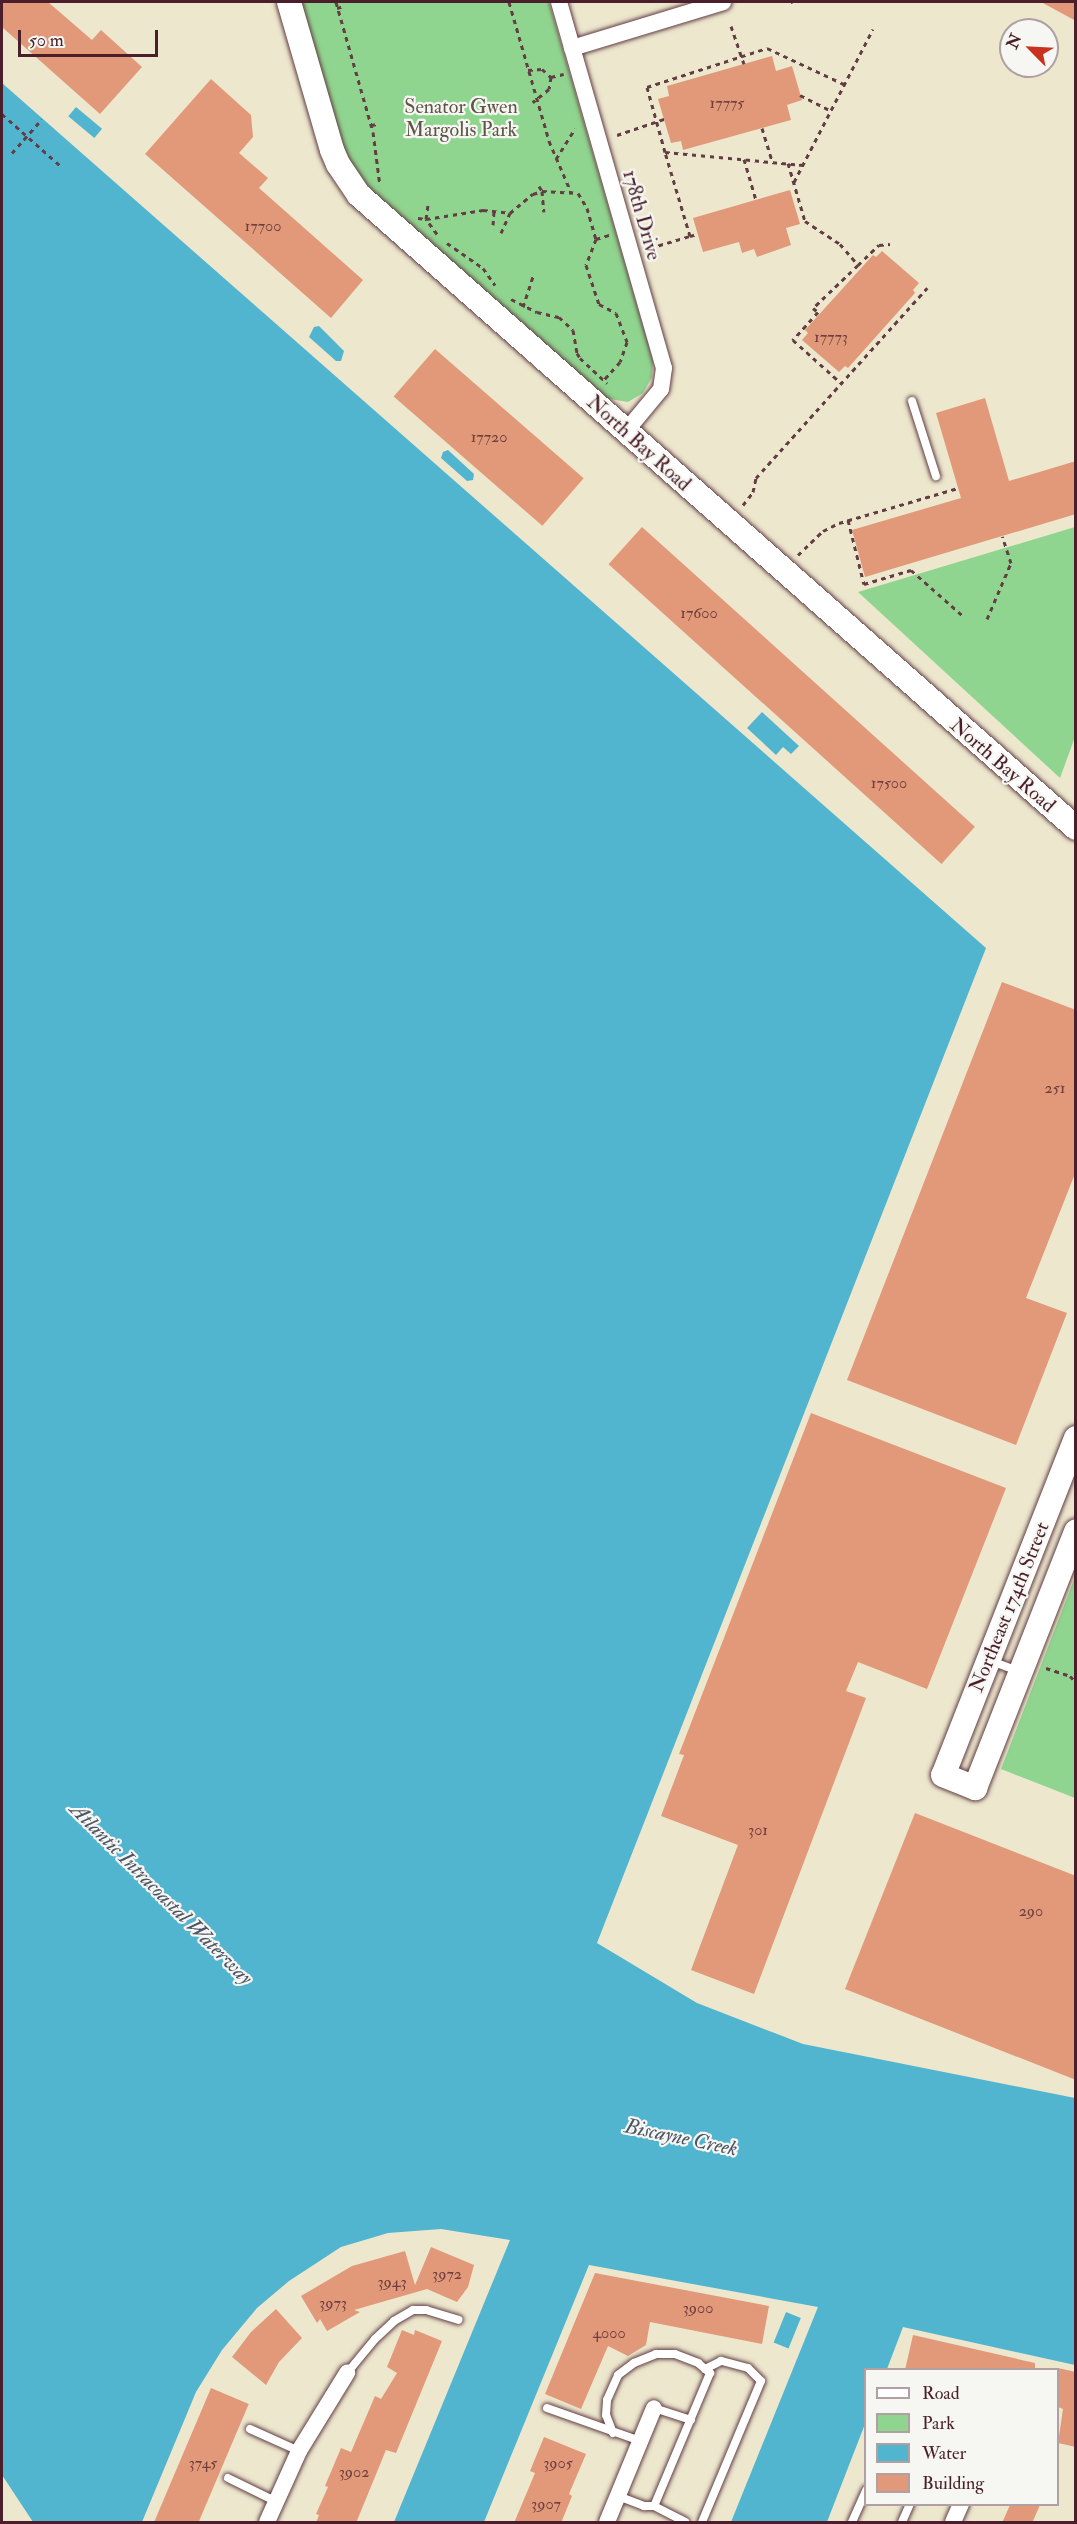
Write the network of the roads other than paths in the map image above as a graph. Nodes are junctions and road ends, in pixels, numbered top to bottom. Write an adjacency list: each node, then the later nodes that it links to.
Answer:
1 (289, 2): 6 (street, North Bay Road)
2 (559, 2): 4 (street, 178th Drive)
3 (723, 2): 4 (street)
4 (572, 48): 6 (street, 178th Drive)
5 (912, 400): 7 (lane)
6 (626, 430): 8 (street, North Bay Road)
7 (936, 476)
8 (1076, 828)
9 (1076, 1438): 11 (street, Northeast 174th Street)
10 (1076, 1531): 12 (street, Northeast 174th Street)
11 (988, 1660): 12 (lane); 12 (street, Northeast 174th Street)
12 (1020, 1671)
13 (458, 2320): 15 (lane)
14 (705, 2369): 18 (lane); 20 (lane); 33 (lane)
15 (347, 2373): 22 (street)
16 (547, 2408): 20 (lane)
17 (654, 2408): 18 (lane); 21 (street)
18 (691, 2420): 27 (lane)
19 (250, 2429): 22 (lane)
20 (613, 2433): 21 (lane)
21 (640, 2441): 25 (street)
22 (298, 2451): 26 (street)
23 (228, 2478): 26 (lane)
24 (864, 2495): 34 (lane)
25 (618, 2496): 27 (lane); 31 (street)
26 (275, 2500): 30 (street)
27 (654, 2506): 32 (lane)
28 (910, 2506): 35 (lane)
29 (961, 2506): 36 (street)
30 (267, 2523)
31 (607, 2523)
32 (684, 2523)
33 (702, 2523)
34 (852, 2523)
35 (902, 2523)
36 (953, 2523)

